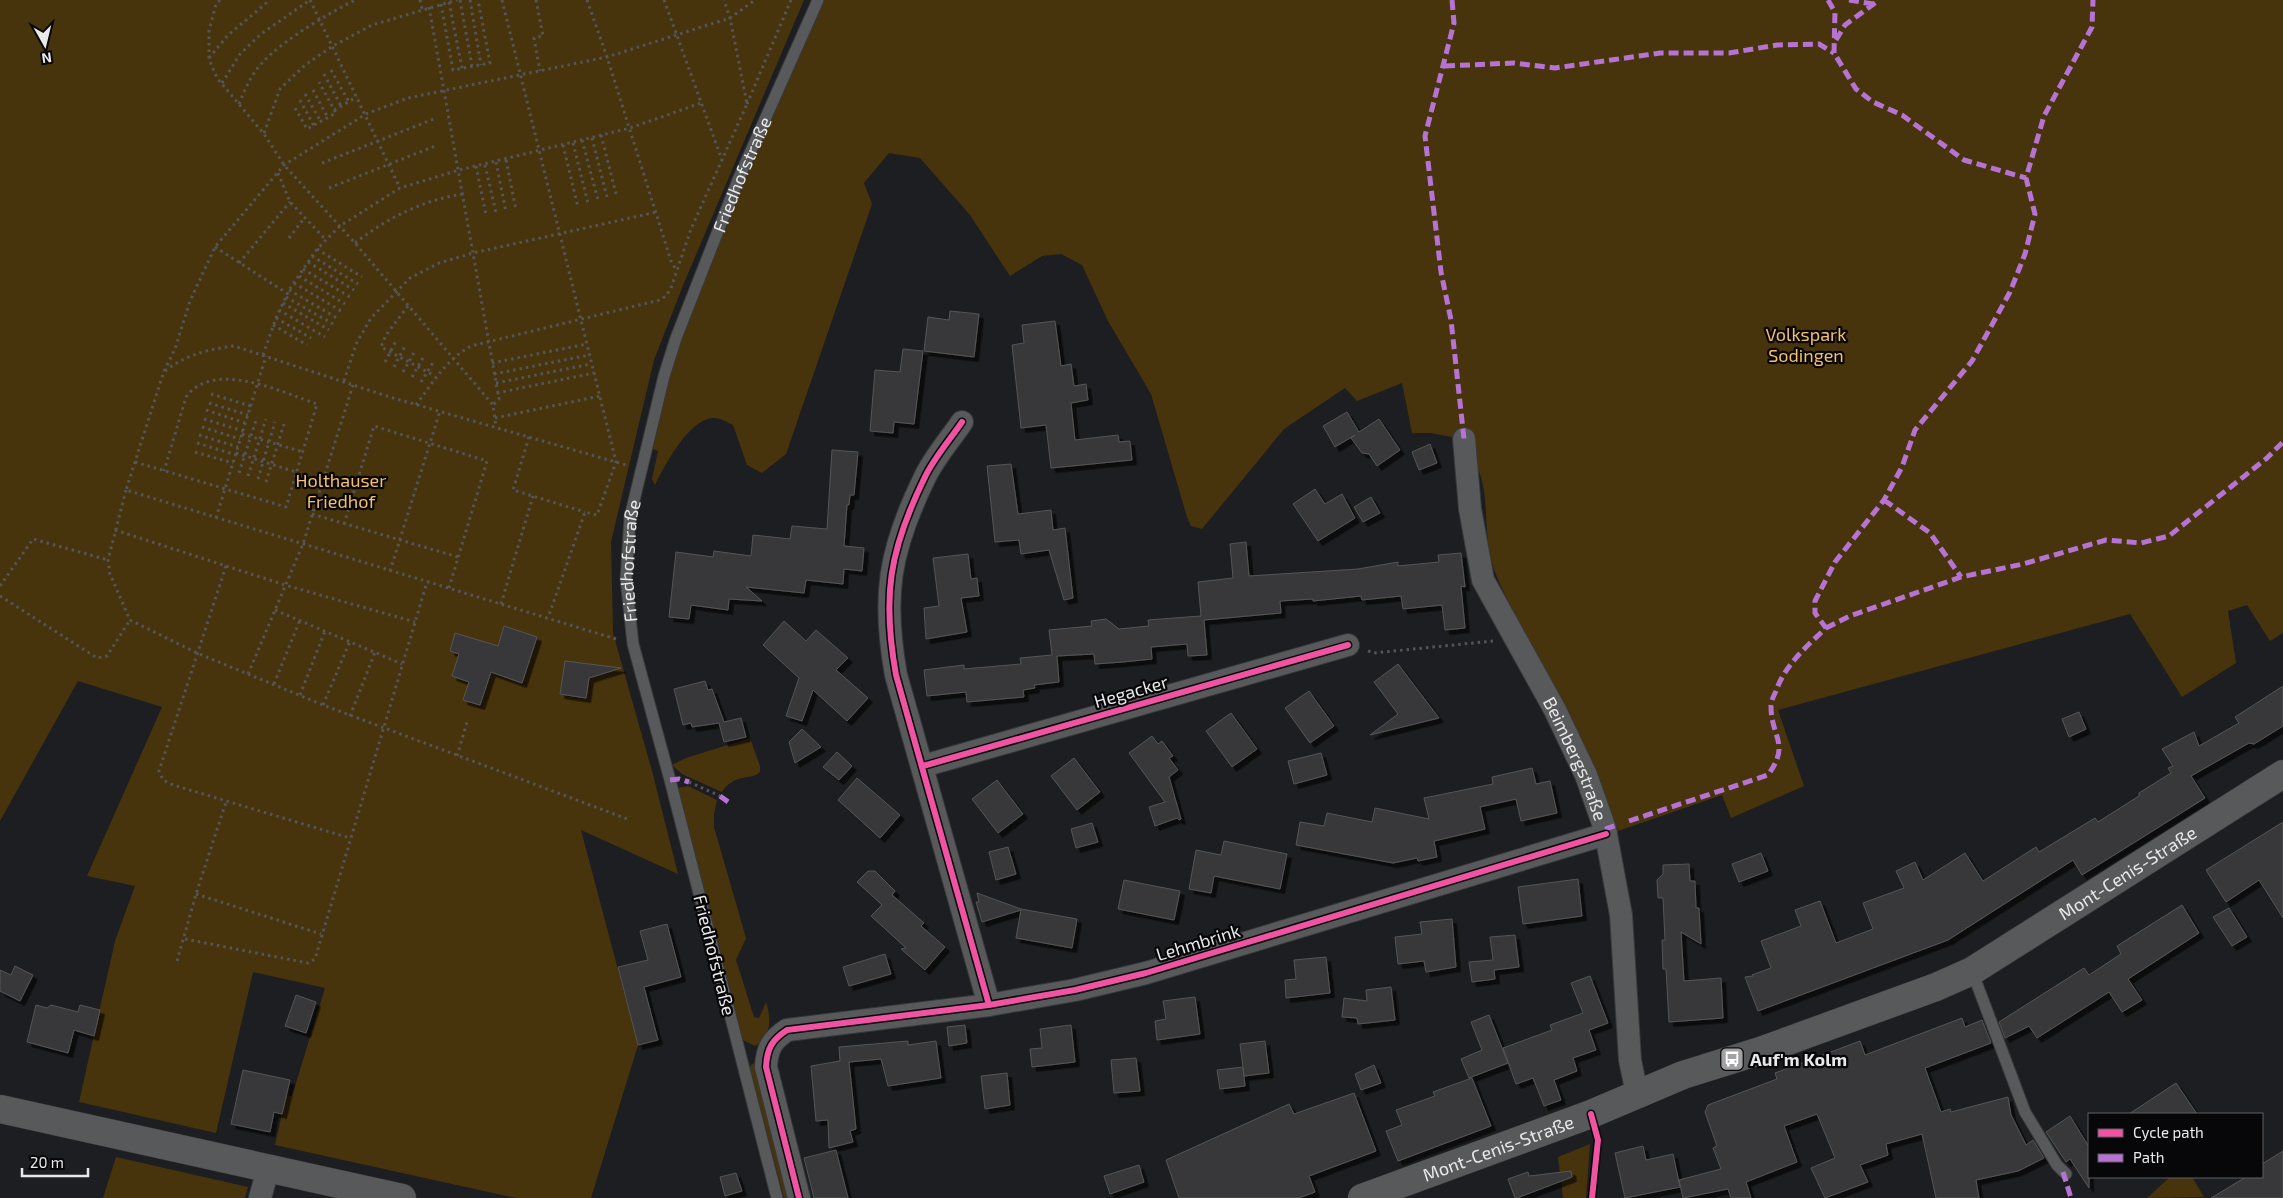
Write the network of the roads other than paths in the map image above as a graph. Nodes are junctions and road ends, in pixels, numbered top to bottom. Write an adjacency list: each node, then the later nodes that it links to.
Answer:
1 (818, 0): 16 (lane, Friedhofstraße)
2 (962, 422): 5 (street)
3 (1464, 439): 7 (street, Beimbergstraße)
4 (1348, 645): 5 (street, Hegacker)
5 (923, 766): 9 (street)
6 (2283, 774): 8 (main road, Mont-Cenis-Straße)
7 (1606, 834): 9 (street, Lehmbrink); 10 (street, Beimbergstraße)
8 (1972, 971): 10 (main road, Mont-Cenis-Straße); 13 (lane)
9 (989, 1005): 17 (street, Lehmbrink)
10 (1637, 1094): 18 (main road, Mont-Cenis-Straße)
11 (0, 1108): 12 (main road)
12 (268, 1169): 14 (street); 15 (main road)
13 (2066, 1174)
14 (260, 1198)
15 (402, 1198)
16 (777, 1198)
17 (799, 1198)
18 (1362, 1198)

